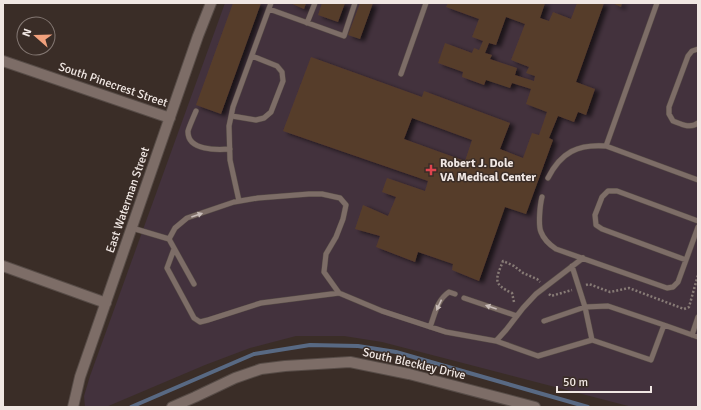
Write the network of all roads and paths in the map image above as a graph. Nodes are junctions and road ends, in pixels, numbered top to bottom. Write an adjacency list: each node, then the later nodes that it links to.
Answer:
1 (211, 3): 15 (street, East Waterman Street)
2 (271, 3): 7 (lane)
3 (315, 3): 8 (lane)
4 (355, 3): 8 (lane)
5 (426, 3): 12 (lane)
6 (657, 3): 17 (lane)
7 (269, 9): 8 (lane); 10 (lane)
8 (307, 23)
9 (698, 49): 16 (lane)
10 (252, 56): 14 (lane); 14 (lane)
11 (3, 61): 15 (street, South Pinecrest Street)
12 (401, 74)
13 (196, 111): 18 (lane)
14 (232, 116): 18 (lane)
15 (170, 118): 25 (street, East Waterman Street)
16 (698, 123)
17 (606, 146): 19 (lane); 20 (lane)
18 (230, 149): 22 (lane)
19 (548, 178)
20 (698, 180)
21 (542, 196): 28 (lane)
22 (239, 201): 26 (lane, one-way to 22); 36 (lane)
23 (698, 221): 29 (lane)
24 (698, 227): 29 (lane)
25 (132, 228): 26 (lane); 40 (street, East Waterman Street)
26 (169, 239): 27 (lane)
27 (174, 248): 33 (lane); 36 (lane)
28 (583, 258): 29 (lane); 31 (lane)
29 (686, 260)
30 (3, 266): 40 (street)
31 (572, 266): 34 (lane); 35 (lane)
32 (698, 275): 35 (path)
33 (194, 284)
34 (544, 288): 35 (path); 39 (path); 42 (lane)
35 (579, 288): 41 (lane)
36 (339, 293): 46 (lane)
37 (455, 294): 46 (lane, one-way to 46)
38 (464, 298): 42 (lane, one-way to 38)
39 (514, 302)
40 (106, 304): 52 (street, East Waterman Street)
41 (585, 307): 44 (lane); 45 (lane); 49 (lane)
42 (517, 316): 50 (lane)
43 (698, 317): 47 (lane)
44 (544, 321)
45 (664, 325): 47 (lane); 49 (lane)
46 (430, 327): 50 (lane)
47 (692, 335): 48 (lane)
48 (698, 337)
49 (592, 340): 50 (lane)
50 (496, 341)
51 (196, 402): 53 (street, South Bleckley Drive); 54 (street, South Bleckley Drive)
52 (73, 407)
53 (172, 407)
54 (535, 407)

